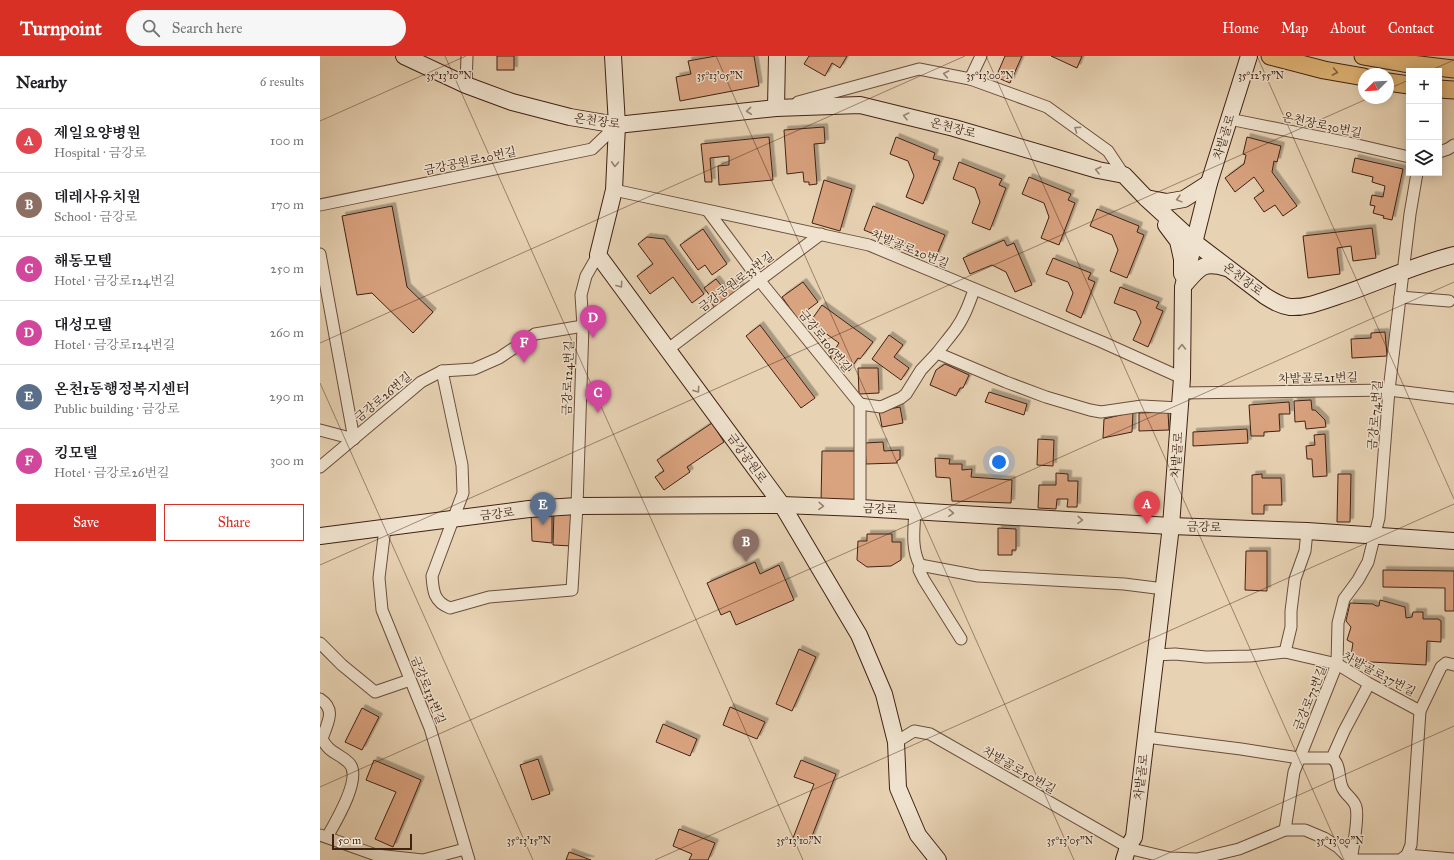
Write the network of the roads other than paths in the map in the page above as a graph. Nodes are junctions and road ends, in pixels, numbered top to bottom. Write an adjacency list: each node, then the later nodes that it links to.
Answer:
1 (404, 56): 13 (street, 온천장로)
2 (467, 56): 13 (street)
3 (614, 56): 19 (street)
4 (777, 56): 17 (street)
5 (981, 56): 11 (street)
6 (1249, 56): 18 (street, 차밭골로)
7 (1270, 56): 10 (main road, one-way to 10)
8 (1364, 56): 9 (main road)
9 (1454, 69)
10 (1358, 76)
11 (970, 79): 17 (street, one-way to 17); 23 (street, one-way to 11)
12 (1394, 83): 14 (main road)
13 (466, 85): 19 (street, 온천장로)
14 (1406, 85)
15 (1442, 89): 16 (main road)
16 (1454, 90)
17 (776, 108): 19 (street, 온천장로, one-way to 19); 23 (street, 온천장로, one-way to 17)
18 (1229, 119): 22 (street, 온천장로30번길); 25 (street, 차밭골로)
19 (617, 125): 26 (street, one-way to 26); 28 (street, 금강공원로20번길)
20 (1454, 145): 21 (street)
21 (1442, 151)
22 (1406, 156)
23 (1124, 175): 27 (street, 온천장로)
24 (1416, 176): 36 (street)
25 (1209, 183): 27 (street, one-way to 27); 31 (street, 차밭골로)
26 (614, 190): 29 (street, 차밭골로20번길); 33 (street)
27 (1146, 198): 31 (street, 온천장로); 38 (street)
28 (320, 205)
29 (708, 211): 30 (street, 차밭골로20번길); 37 (street, 금강로106번길)
30 (821, 234): 37 (street, 금강공원로33번길); 39 (street, 차밭골로20번길)
31 (1194, 242): 35 (street, 온천장로); 38 (street, 차밭골로)
32 (320, 254): 42 (street)
33 (598, 255): 43 (street, 금강로124번길); 44 (street, 금강공원로, one-way to 44)
34 (1454, 255): 36 (street, 온천장로)
35 (1228, 268): 36 (street, 온천장로); 38 (street)
36 (1404, 272): 40 (street, 금강로74번길)
37 (760, 281): 44 (street, 금강공원로33번길); 50 (street, 금강로106번길)
38 (1183, 287): 48 (street, 차밭골로, one-way to 38)
39 (974, 290): 45 (street); 48 (street, 차밭골로20번길)
40 (1400, 297): 41 (street); 47 (street, 금강로74번길)
41 (1449, 301)
42 (324, 302): 52 (street)
43 (583, 326): 46 (street, 금강로26번길); 55 (street, 금강로124번길)
44 (668, 350): 54 (street, 금강공원로, one-way to 54)
45 (937, 353): 48 (street, 차밭골로21번길); 50 (street)
46 (442, 371): 52 (street, 금강로26번길); 58 (street)
47 (1389, 390): 48 (street, 차밭골로21번길); 49 (street, 차밭골로21번길); 62 (street, 금강로74번길)
48 (1181, 393): 59 (street, 차밭골로)
49 (1454, 398)
50 (860, 404): 56 (street)
51 (320, 430): 52 (street)
52 (354, 439): 53 (street, 금강로26번길)
53 (320, 467)
54 (782, 505): 55 (street, 금강로); 56 (street, 금강로, one-way to 56); 78 (street, 금강공원로)
55 (577, 506): 58 (street, 금강로); 58 (street, 금강로124번길)
56 (860, 508): 57 (street, 금강로)
57 (915, 511): 59 (street, 금강로, one-way to 59); 65 (street)
58 (454, 519): 60 (street, 금강로)
59 (1171, 526): 61 (street, 금강로); 66 (street, 차밭골로)
60 (385, 528): 63 (street, 금강로); 73 (street, 금강로131번길)
61 (1307, 531): 62 (street, 금강로); 69 (street)
62 (1374, 534): 64 (street, 금강로); 71 (street, 금강로73번길)
63 (320, 536)
64 (1454, 541)
65 (920, 565): 66 (street); 67 (street)
66 (1164, 589): 70 (street, 차밭골로)
67 (961, 639)
68 (320, 643): 73 (street)
69 (1285, 652): 70 (street, 차밭골로37번길); 71 (street, 차밭골로37번길)
70 (1156, 655): 77 (street, 차밭골로)
71 (1337, 664): 74 (street, 차밭골로37번길); 79 (street, 금강로73번길)
72 (1453, 665): 76 (street)
73 (410, 680): 83 (street, 금강로131번길)
74 (1369, 684): 76 (street, 차밭골로37번길); 80 (street)
75 (320, 699): 82 (street)
76 (1420, 710): 85 (street, 차밭골로37번길)
77 (1146, 737): 79 (street); 84 (street, 차밭골로)
78 (896, 742): 84 (street, 차밭골로50번길); 88 (street, 금강공원로)
79 (1299, 758): 80 (street); 81 (street, 금강로73번길)
80 (1332, 758): 89 (street)
81 (1285, 830): 84 (street, 차밭골로50번길); 89 (street)
82 (324, 836): 83 (street)
83 (465, 849): 87 (street, 금강로131번길)
84 (1126, 854)
85 (1407, 855): 86 (street); 89 (street)
86 (1449, 859)
87 (469, 860)
88 (938, 860)
89 (1351, 860)

